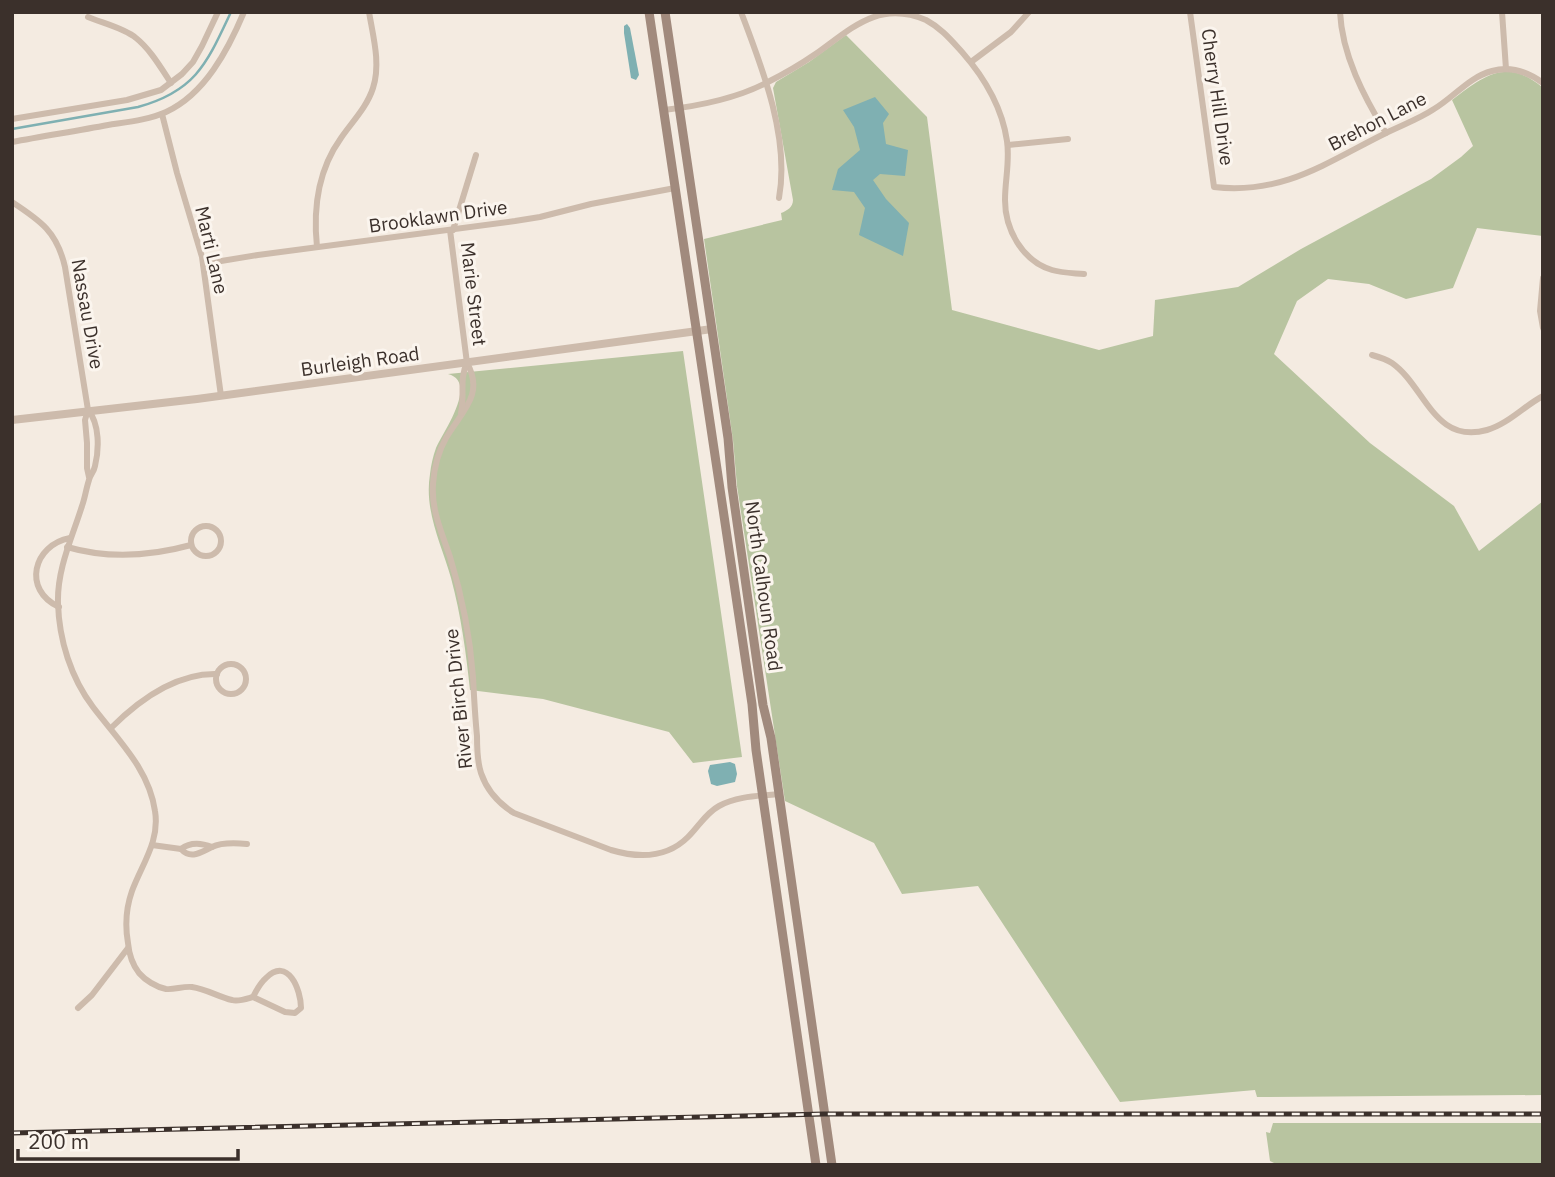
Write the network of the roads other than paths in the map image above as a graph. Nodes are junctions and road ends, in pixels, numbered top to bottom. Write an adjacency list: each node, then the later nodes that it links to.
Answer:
1 (218, 12): 15 (street)
2 (244, 12): 20 (street)
3 (369, 12): 32 (street)
4 (649, 12): 19 (main road, North Calhoun Road)
5 (665, 12): 18 (main road, North Calhoun Road)
6 (741, 12): 16 (street)
7 (1029, 12): 13 (street)
8 (1190, 12): 27 (street, Cherry Hill Drive)
9 (1340, 12): 22 (street)
10 (1502, 12): 14 (street)
11 (879, 13): 13 (street); 16 (street)
12 (88, 17): 15 (street)
13 (971, 62): 25 (street)
14 (1506, 69): 17 (street); 22 (street, Brehon Lane)
15 (171, 83): 21 (street)
16 (766, 83): 18 (street); 29 (street)
17 (1543, 83)
18 (679, 108): 19 (street); 37 (main road, North Calhoun Road)
19 (664, 110): 28 (main road, North Calhoun Road)
20 (162, 114): 24 (street); 33 (street, Marti Lane)
21 (12, 119)
22 (1386, 133): 27 (street, Brehon Lane)
23 (1068, 139): 25 (street)
24 (12, 142)
25 (1008, 145): 34 (street)
26 (476, 155): 31 (street, Marie Street)
27 (1214, 187)
28 (675, 188): 31 (street, Brooklawn Drive); 38 (main road, North Calhoun Road)
29 (779, 198)
30 (12, 202): 43 (street, Nassau Drive)
31 (452, 230): 32 (street, Brooklawn Drive); 40 (street, Marie Street)
32 (317, 247): 33 (street, Brooklawn Drive)
33 (203, 264): 41 (street, Marti Lane)
34 (1084, 274)
35 (1543, 278): 36 (street)
36 (1543, 328)
37 (712, 329): 38 (street, Burleigh Road); 52 (main road, North Calhoun Road)
38 (696, 331): 40 (street, Burleigh Road); 53 (main road, North Calhoun Road)
39 (1372, 355): 42 (street)
40 (467, 363): 41 (street, Burleigh Road); 44 (street, River Birch Drive); 44 (street, River Birch Drive)
41 (221, 396): 43 (street, Burleigh Road)
42 (1543, 396)
43 (88, 410): 45 (street, Burleigh Road); 46 (street, Nassau Drive)
44 (461, 415): 53 (street, River Birch Drive)
45 (12, 420)
46 (71, 538): 48 (street, Nassau Drive); 49 (street)
47 (191, 545): 47 (street); 48 (street)
48 (68, 547): 49 (street, Nassau Drive)
49 (59, 607): 51 (street, Nassau Drive)
50 (217, 674): 50 (street); 51 (street)
51 (111, 728): 55 (street, Nassau Drive)
52 (779, 794): 53 (street, River Birch Drive); 60 (main road, North Calhoun Road)
53 (763, 796): 59 (main road, North Calhoun Road)
54 (247, 844): 55 (street)
55 (152, 845): 56 (street, Nassau Drive)
56 (128, 948): 57 (street); 58 (street)
57 (253, 998): 57 (street)
58 (78, 1008)
59 (816, 1165)
60 (832, 1165)

